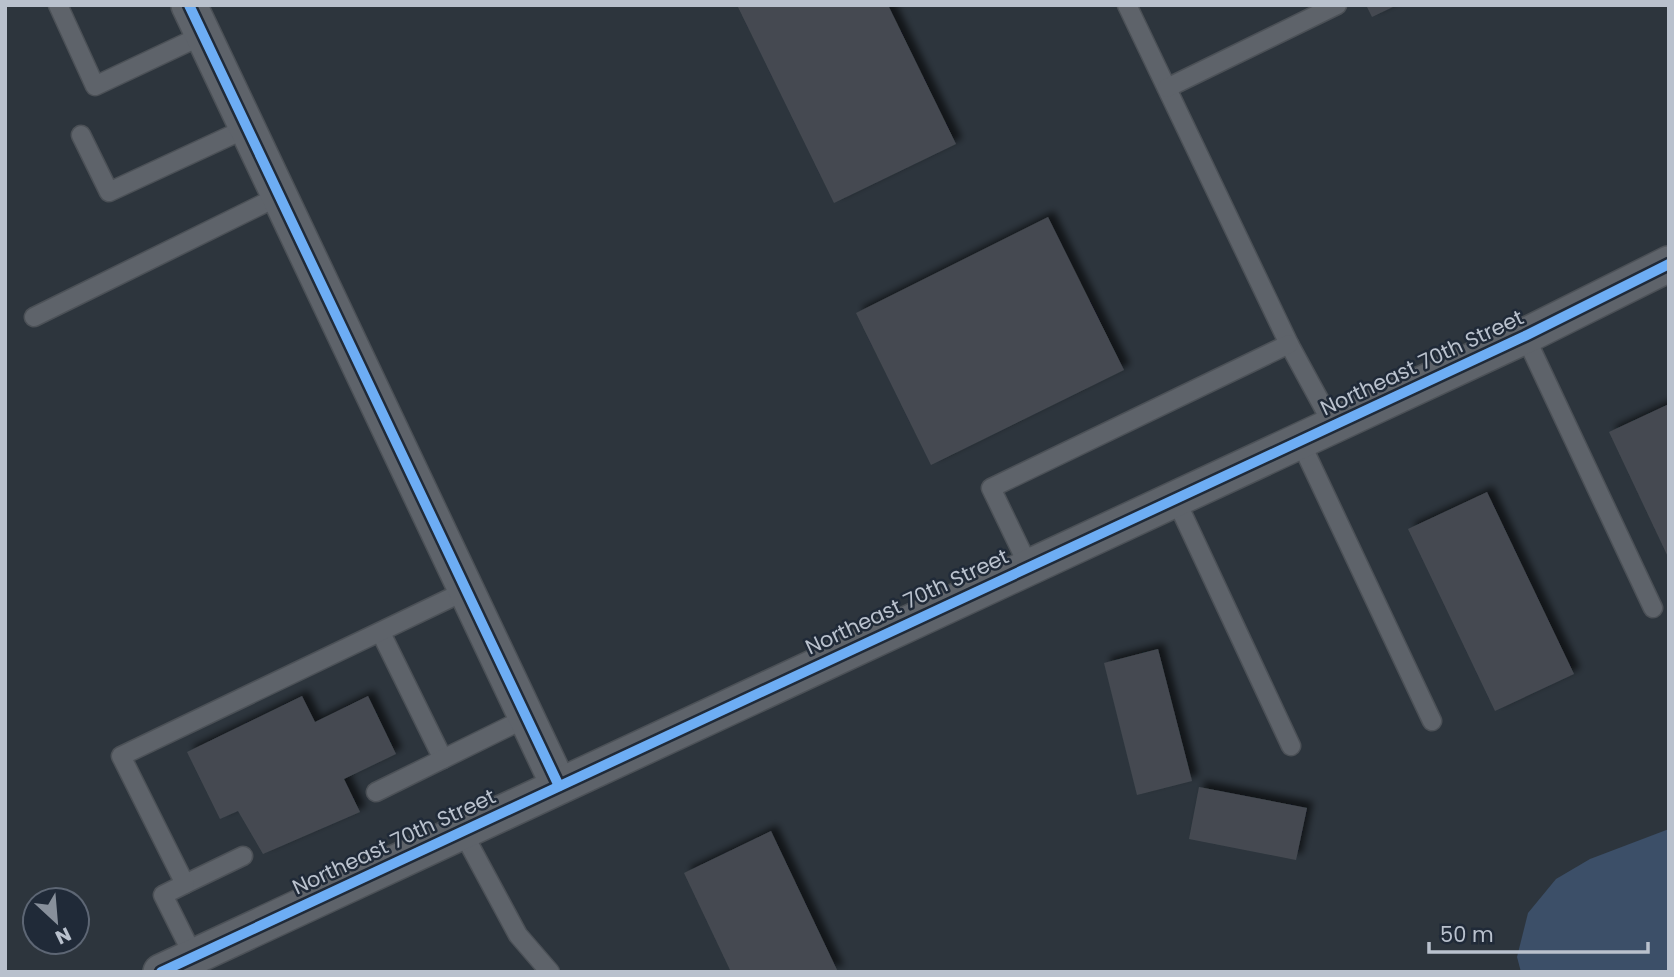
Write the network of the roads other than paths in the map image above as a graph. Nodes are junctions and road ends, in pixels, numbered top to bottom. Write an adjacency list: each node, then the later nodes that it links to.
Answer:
1 (58, 5): 4 (lane)
2 (1128, 5): 5 (lane)
3 (1337, 5): 5 (lane)
4 (196, 20): 6 (street)
5 (1167, 88): 12 (lane)
6 (247, 128): 7 (lane); 8 (street)
7 (81, 135)
8 (279, 196): 10 (lane); 17 (street)
9 (1669, 264): 11 (street, Northeast 70th Street)
10 (34, 317)
11 (1525, 336): 13 (street, Northeast 70th Street); 18 (lane)
12 (1289, 344): 13 (lane); 16 (lane)
13 (1333, 425): 14 (street, Northeast 70th Street)
14 (1300, 442): 15 (street, Northeast 70th Street); 21 (lane)
15 (1175, 498): 16 (street, Northeast 70th Street); 22 (lane)
16 (1029, 566): 24 (street, Northeast 70th Street)
17 (465, 591): 19 (lane); 20 (street)
18 (1653, 608)
19 (381, 633): 23 (lane); 28 (lane)
20 (526, 718): 23 (lane); 24 (street)
21 (1432, 720)
22 (1291, 746)
23 (443, 759): 25 (lane)
24 (559, 786): 26 (street, Northeast 70th Street)
25 (376, 792)
26 (462, 831): 29 (street, Northeast 70th Street); 31 (lane)
27 (243, 856): 28 (lane)
28 (185, 884): 29 (lane)
29 (194, 957): 30 (street, Northeast 70th Street)
30 (161, 972)
31 (550, 972)

